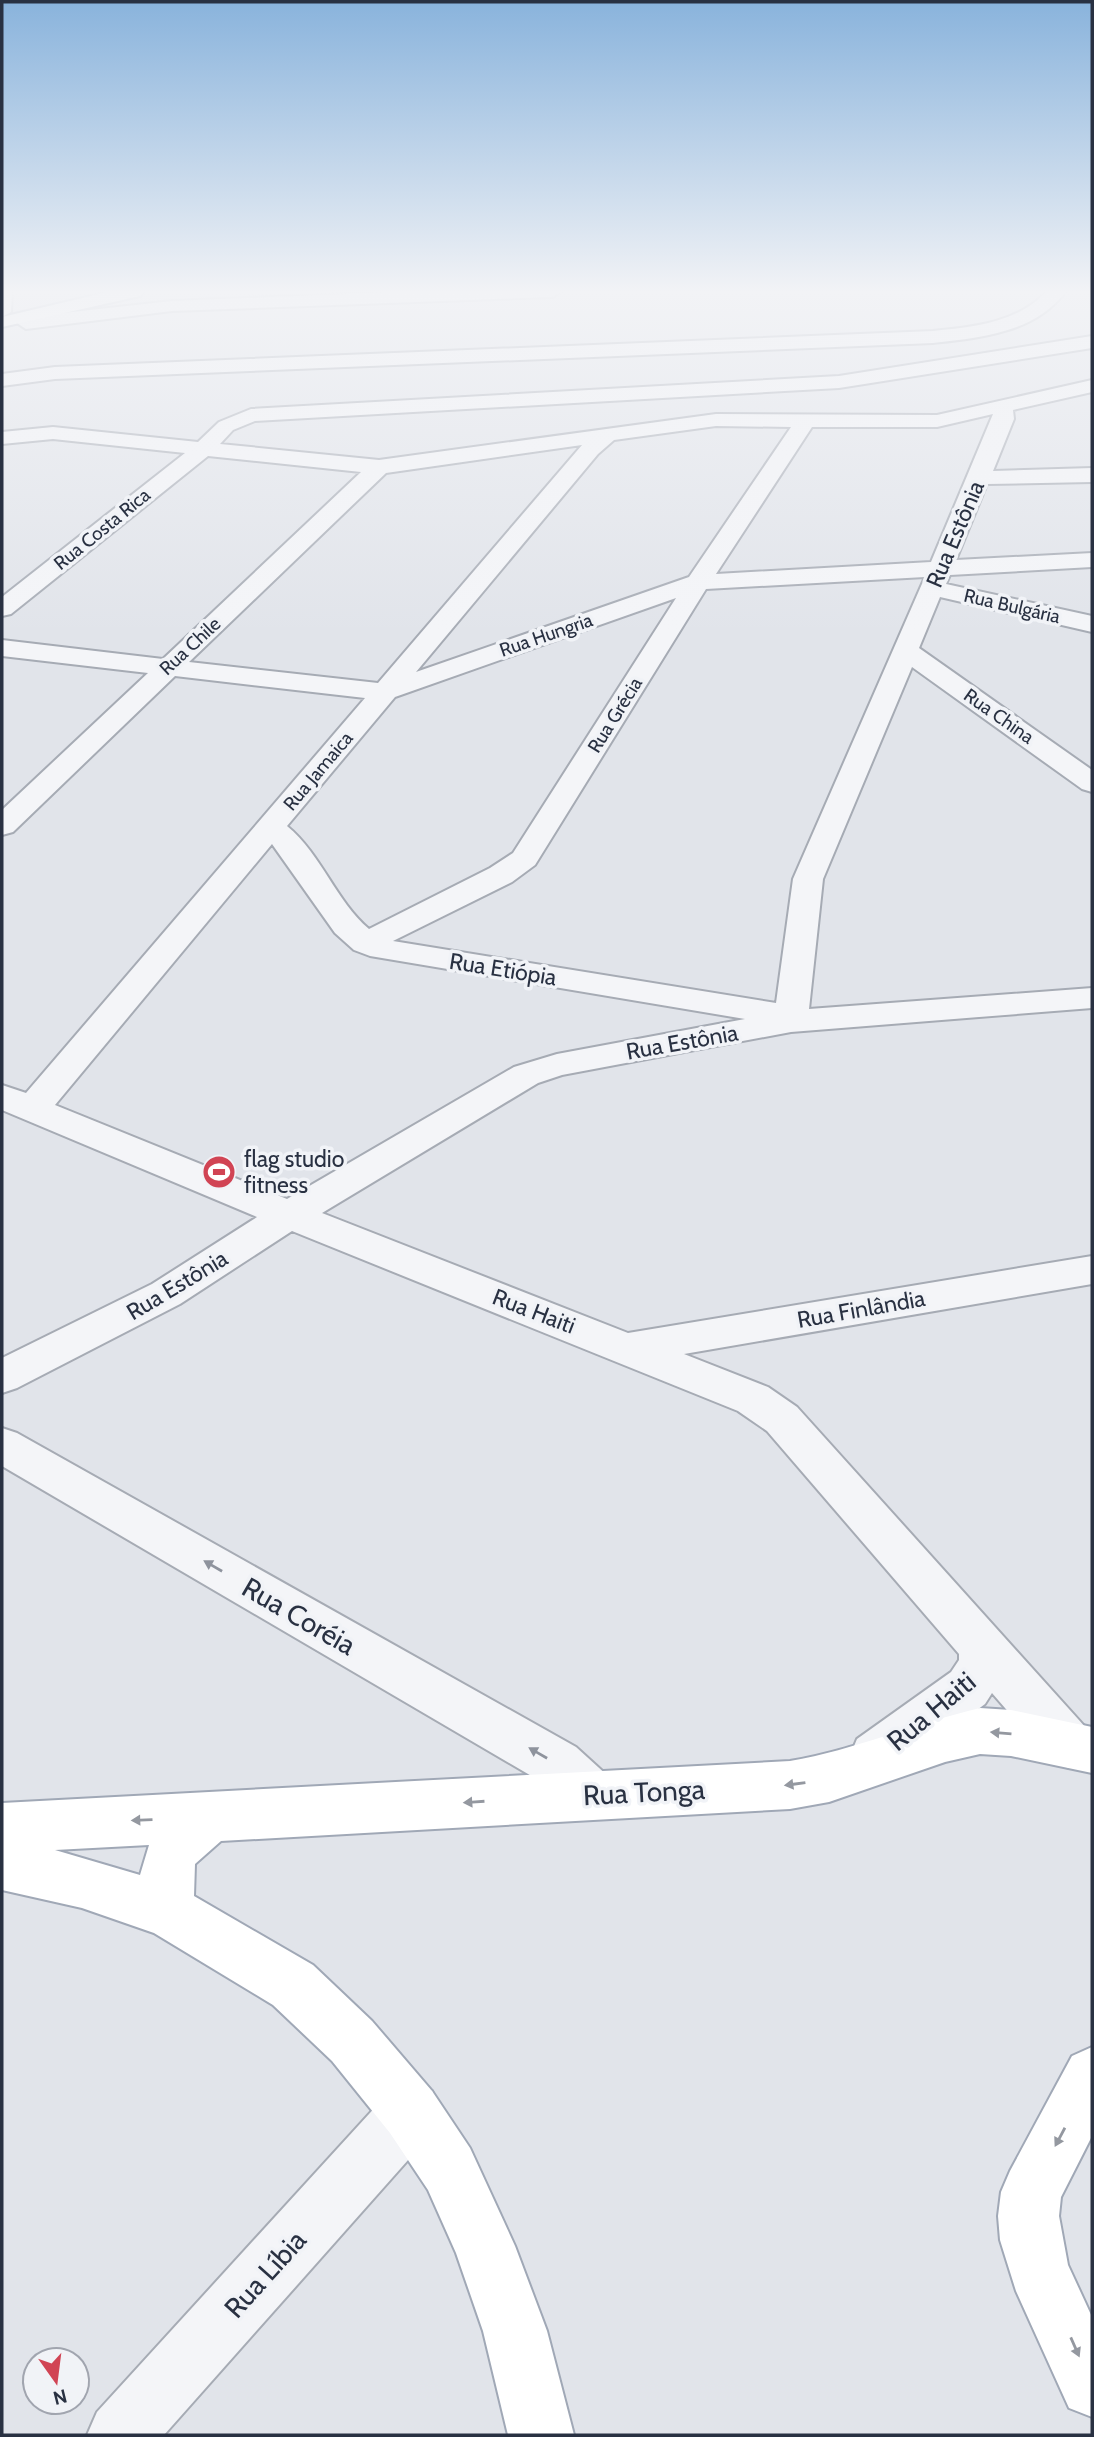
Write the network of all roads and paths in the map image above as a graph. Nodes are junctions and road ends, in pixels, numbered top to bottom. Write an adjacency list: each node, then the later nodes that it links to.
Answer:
1 (400, 406): 8 (street, Rua Costa Rica)
2 (1012, 406): 4 (street)
3 (1029, 406): 4 (street)
4 (1007, 407): 5 (street); 11 (street, Rua Estônia)
5 (806, 420): 6 (street); 14 (street, Rua Grécia)
6 (607, 436): 9 (street); 20 (street, Rua Jamaica)
7 (2, 438): 8 (street)
8 (202, 449): 9 (street); 15 (street, Rua Costa Rica)
9 (379, 467): 19 (street, Rua Chile)
10 (1092, 475): 11 (street)
11 (979, 478): 13 (street, Rua Estônia)
12 (1092, 560): 13 (street, Rua Hungria)
13 (936, 578): 14 (street, Rua Hungria); 16 (street, Rua Bulgária); 18 (street, Rua Estônia)
14 (698, 582): 20 (street, Rua Hungria); 24 (street, Rua Grécia)
15 (2, 609)
16 (1092, 624)
17 (2, 648): 19 (street, Rua Hungria)
18 (905, 650): 21 (street, Rua China); 26 (street, Rua Estônia)
19 (167, 667): 20 (street, Rua Hungria); 22 (street, Rua Chile)
20 (384, 692): 23 (street, Rua Jamaica)
21 (1092, 783)
22 (2, 826)
23 (270, 827): 24 (street, Rua Etiópia); 27 (street, Rua Jamaica)
24 (365, 943): 26 (street, Rua Etiópia)
25 (1092, 998): 26 (street, Rua Etiópia)
26 (792, 1019): 28 (street, Rua Estônia)
27 (17, 1103): 28 (street, Rua Haiti)
28 (289, 1215): 30 (street, Rua Haiti); 31 (street, Rua Estônia)
29 (1092, 1270): 30 (street, Rua Finlândia)
30 (629, 1348): 33 (street, Rua Haiti)
31 (2, 1377)
32 (2, 1445): 36 (street, Rua Coréia, one-way to 32)
33 (983, 1646): 34 (street, Rua Haiti); 35 (street, Rua Haiti)
34 (1080, 1747): 35 (main road, Rua Tonga, one-way to 35)
35 (861, 1767): 36 (main road, Rua Tonga, one-way to 36)
36 (592, 1794): 37 (main road, Rua Tonga, one-way to 37)
37 (210, 1818): 38 (main road, Rua Tonga, one-way to 38); 40 (main road)
38 (2, 1828)
39 (2, 1864): 40 (main road)
40 (168, 1911): 42 (main road)
41 (1092, 2077): 43 (main road, one-way to 43)
42 (411, 2112): 44 (street, Rua Líbia); 45 (main road)
43 (1092, 2385)
44 (120, 2435)
45 (541, 2435)

